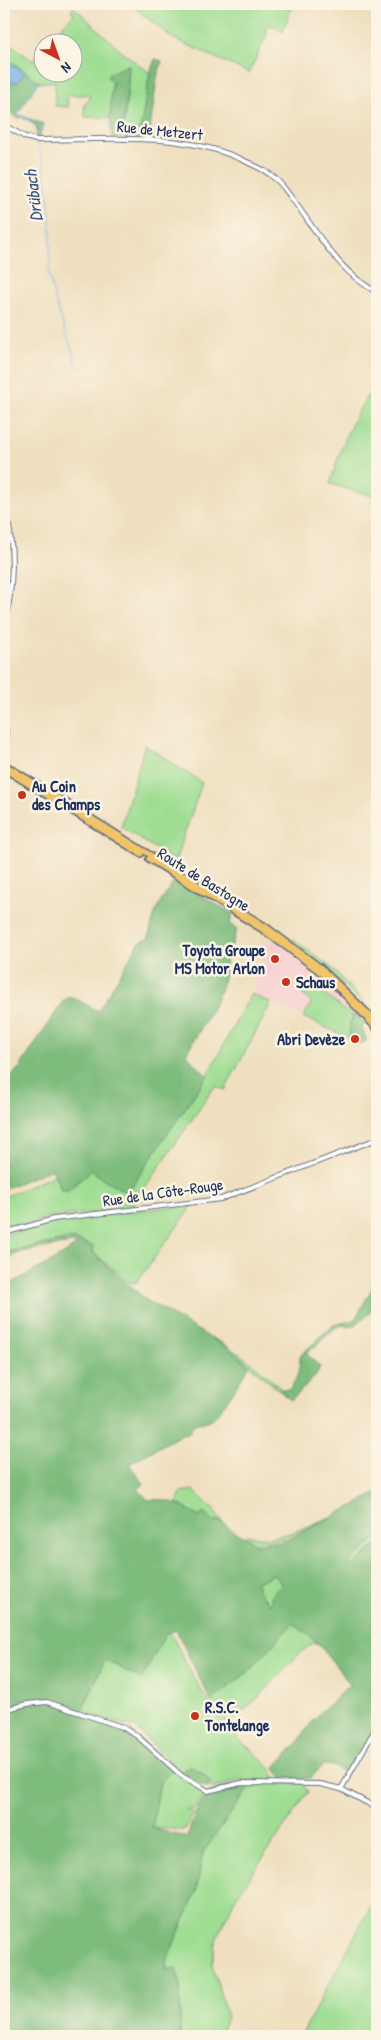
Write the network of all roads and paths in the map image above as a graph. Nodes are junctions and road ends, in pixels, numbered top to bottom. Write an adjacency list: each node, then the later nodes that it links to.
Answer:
1 (10, 4): 2 (street)
2 (4, 13)
3 (4, 125): 4 (street, Rue de Metzert)
4 (377, 292)
5 (4, 501): 6 (street)
6 (4, 633)
7 (4, 718): 8 (street)
8 (4, 750)
9 (4, 764): 11 (main road, Route de Bastogne)
10 (4, 769): 11 (main road, Route de Bastogne)
11 (320, 970): 12 (main road, Route de Bastogne); 13 (main road, Route de Bastogne)
12 (377, 1022)
13 (377, 1029)
14 (377, 1138): 15 (street, Rue de la Côte-Rouge)
15 (4, 1233)
16 (4, 1710): 18 (street)
17 (377, 1726): 18 (street)
18 (341, 1789): 19 (street)
19 (377, 1808)

